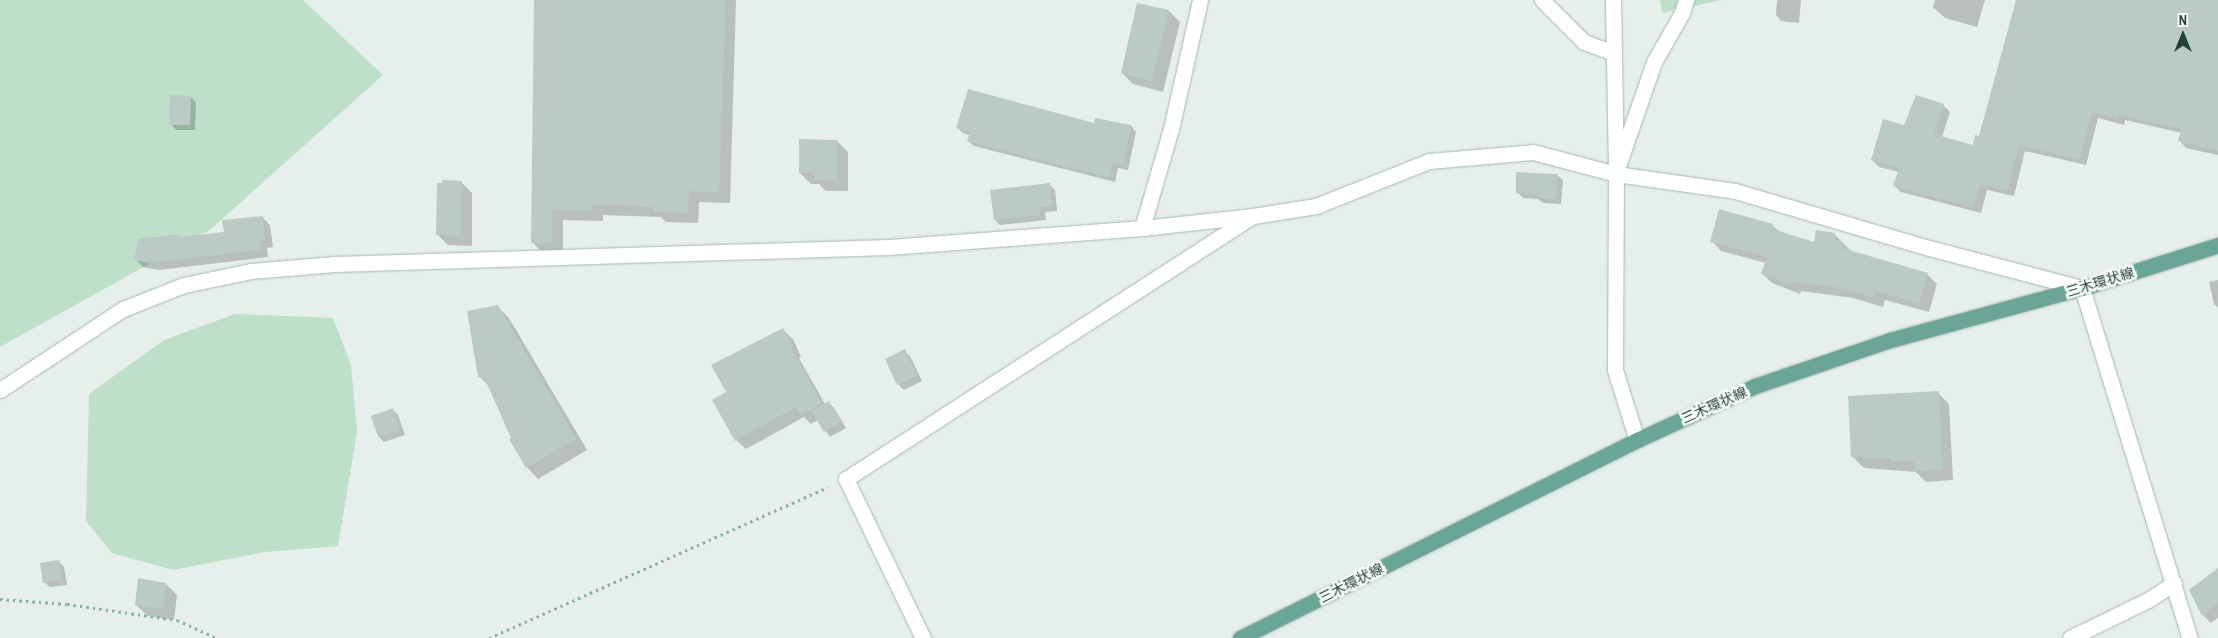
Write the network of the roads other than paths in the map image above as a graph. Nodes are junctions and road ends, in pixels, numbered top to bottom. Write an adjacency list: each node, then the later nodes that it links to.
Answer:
1 (1200, 0): 8 (street)
2 (1542, 0): 5 (street)
3 (1613, 0): 5 (street)
4 (1686, 0): 6 (street)
5 (1614, 53): 6 (street)
6 (1616, 174): 7 (street); 10 (street); 12 (street)
7 (1253, 216): 8 (street); 14 (street)
8 (1142, 228): 11 (street)
9 (2218, 245): 10 (main road, 三木環状線)
10 (2082, 288): 12 (main road, 三木環状線); 13 (street)
11 (0, 390)
12 (1637, 440): 15 (main road, 三木環状線)
13 (2174, 583): 16 (street); 17 (street)
14 (922, 638)
15 (1240, 638)
16 (2070, 638)
17 (2190, 638)

